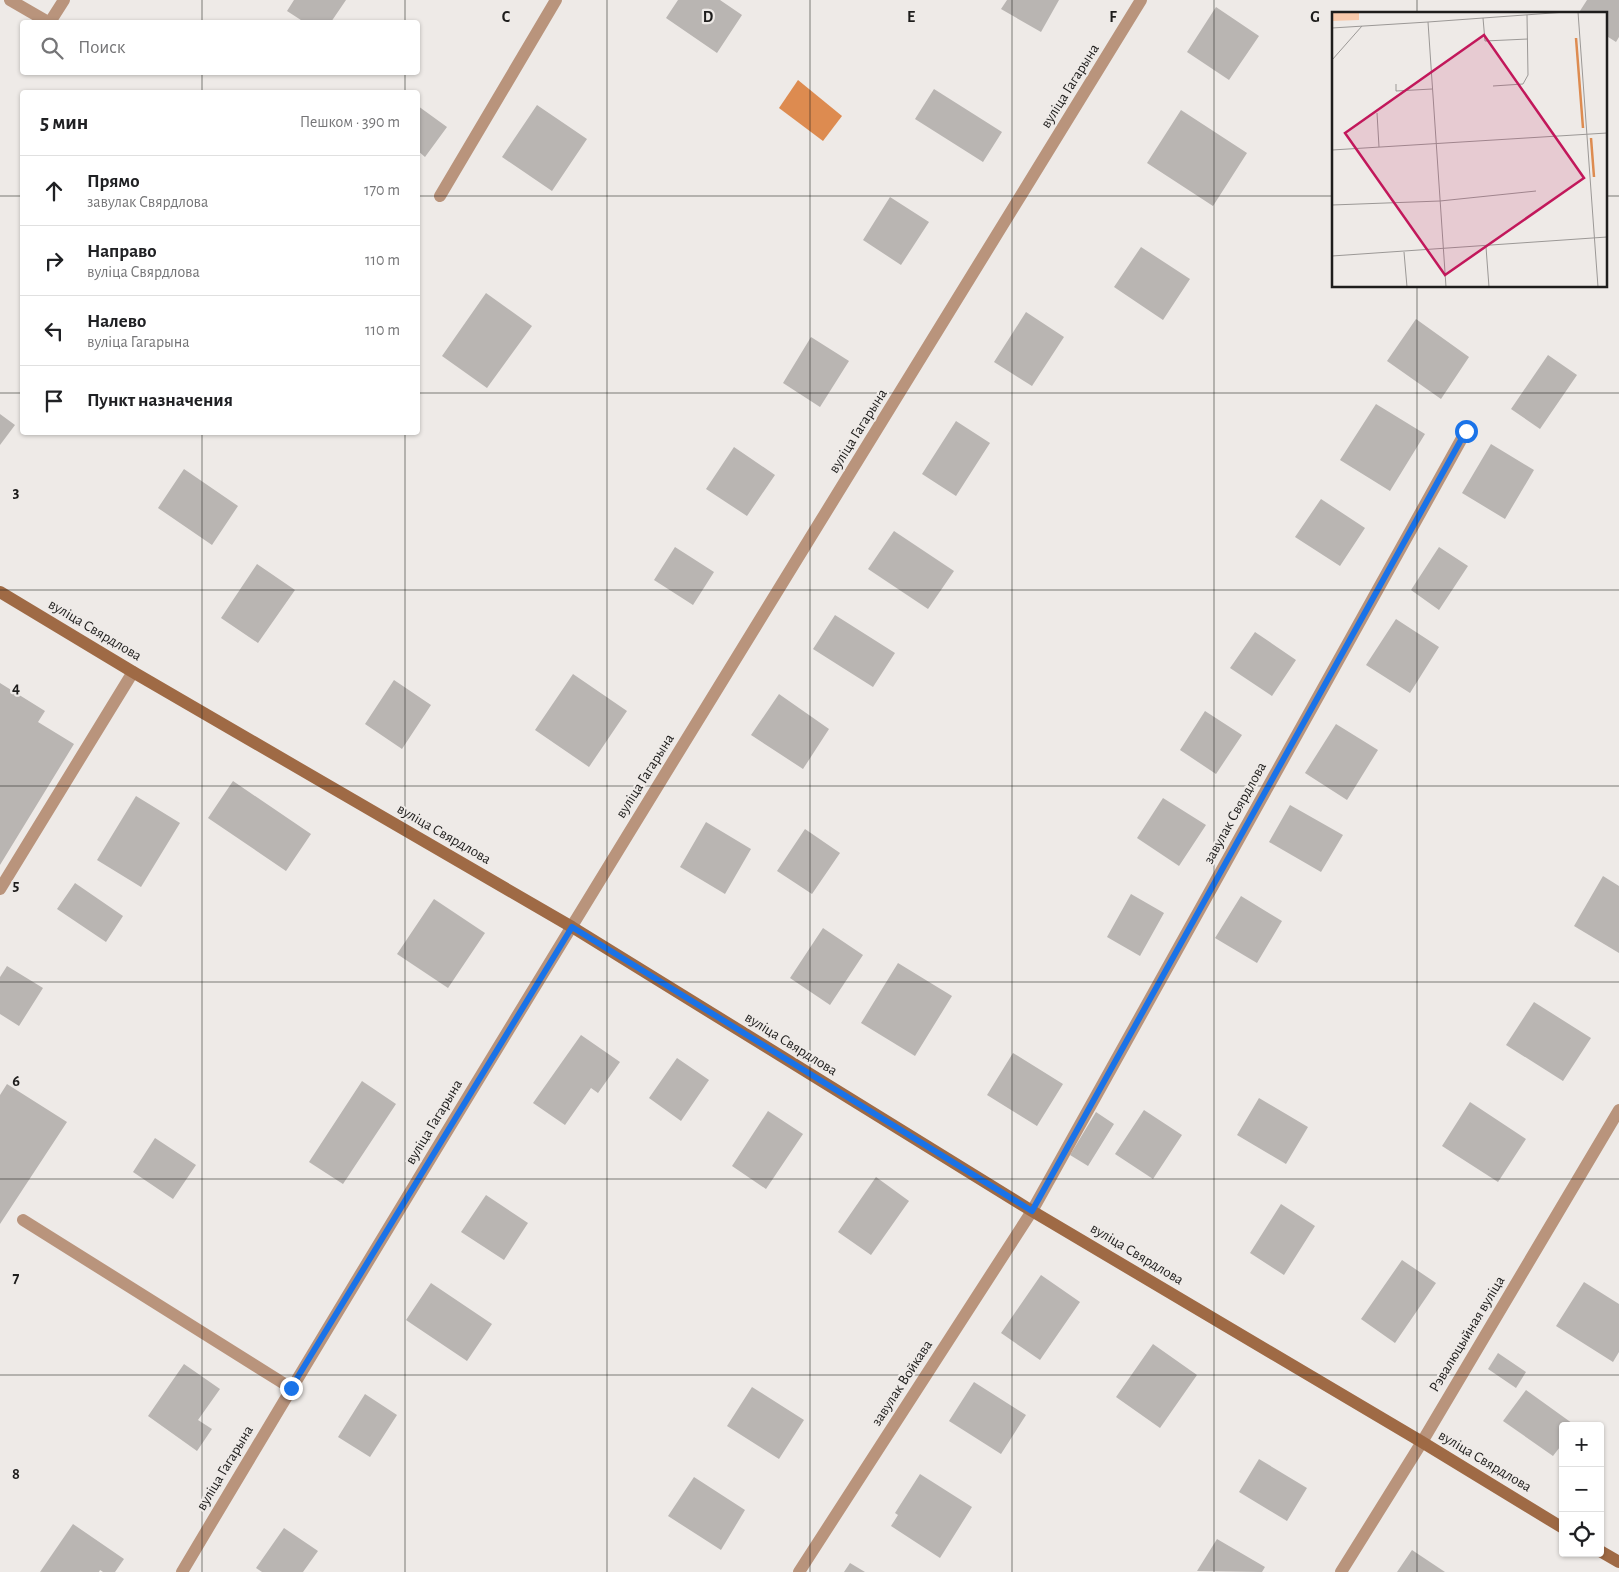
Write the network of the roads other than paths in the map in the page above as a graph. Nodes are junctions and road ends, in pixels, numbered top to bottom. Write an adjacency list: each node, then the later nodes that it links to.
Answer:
1 (10, 0): 5 (street)
2 (64, 0): 6 (street)
3 (556, 0): 7 (street)
4 (1141, 0): 12 (street, вуліца Гагарына)
5 (45, 20)
6 (50, 20)
7 (440, 196)
8 (1466, 431): 14 (street, завулак Свярдлова)
9 (0, 592): 10 (main road, вуліца Свярдлова)
10 (133, 672): 11 (street); 12 (main road, вуліца Свярдлова)
11 (0, 889)
12 (572, 927): 14 (main road, вуліца Свярдлова); 16 (street, вуліца Гагарына)
13 (1619, 1110): 17 (street, Рэвалюцыйная вуліца)
14 (1032, 1211): 17 (main road, вуліца Свярдлова); 22 (street, завулак Войкава)
15 (23, 1220): 16 (street)
16 (291, 1388): 21 (street, вуліца Гагарына)
17 (1422, 1442): 18 (main road, вуліца Свярдлова); 23 (street, Рэвалюцыйная вуліца)
18 (1559, 1526)
19 (1604, 1553): 20 (main road)
20 (1619, 1562)
21 (182, 1572)
22 (799, 1572)
23 (1341, 1572)

